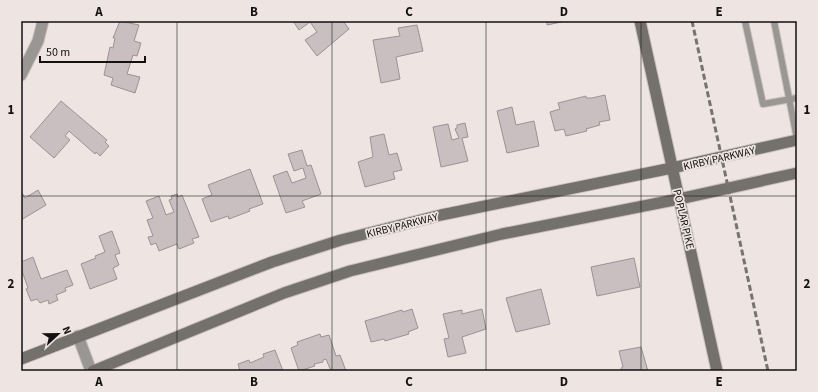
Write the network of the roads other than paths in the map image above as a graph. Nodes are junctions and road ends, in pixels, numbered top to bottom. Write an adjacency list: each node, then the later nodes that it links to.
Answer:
1 (43, 21): 5 (street)
2 (640, 21): 9 (main road, POPLAR PIKE)
3 (745, 21): 7 (lane)
4 (774, 21): 7 (lane)
5 (21, 75)
6 (797, 98): 7 (lane)
7 (789, 100): 8 (lane)
8 (797, 140): 9 (main road, KIRBY PARKWAY)
9 (672, 168): 11 (main road, POPLAR PIKE); 12 (main road, KIRBY PARKWAY)
10 (797, 173): 11 (main road)
11 (679, 199): 14 (main road); 15 (main road, POPLAR PIKE)
12 (78, 336): 13 (main road, KIRBY PARKWAY); 14 (street)
13 (21, 358)
14 (92, 371)
15 (717, 371)

